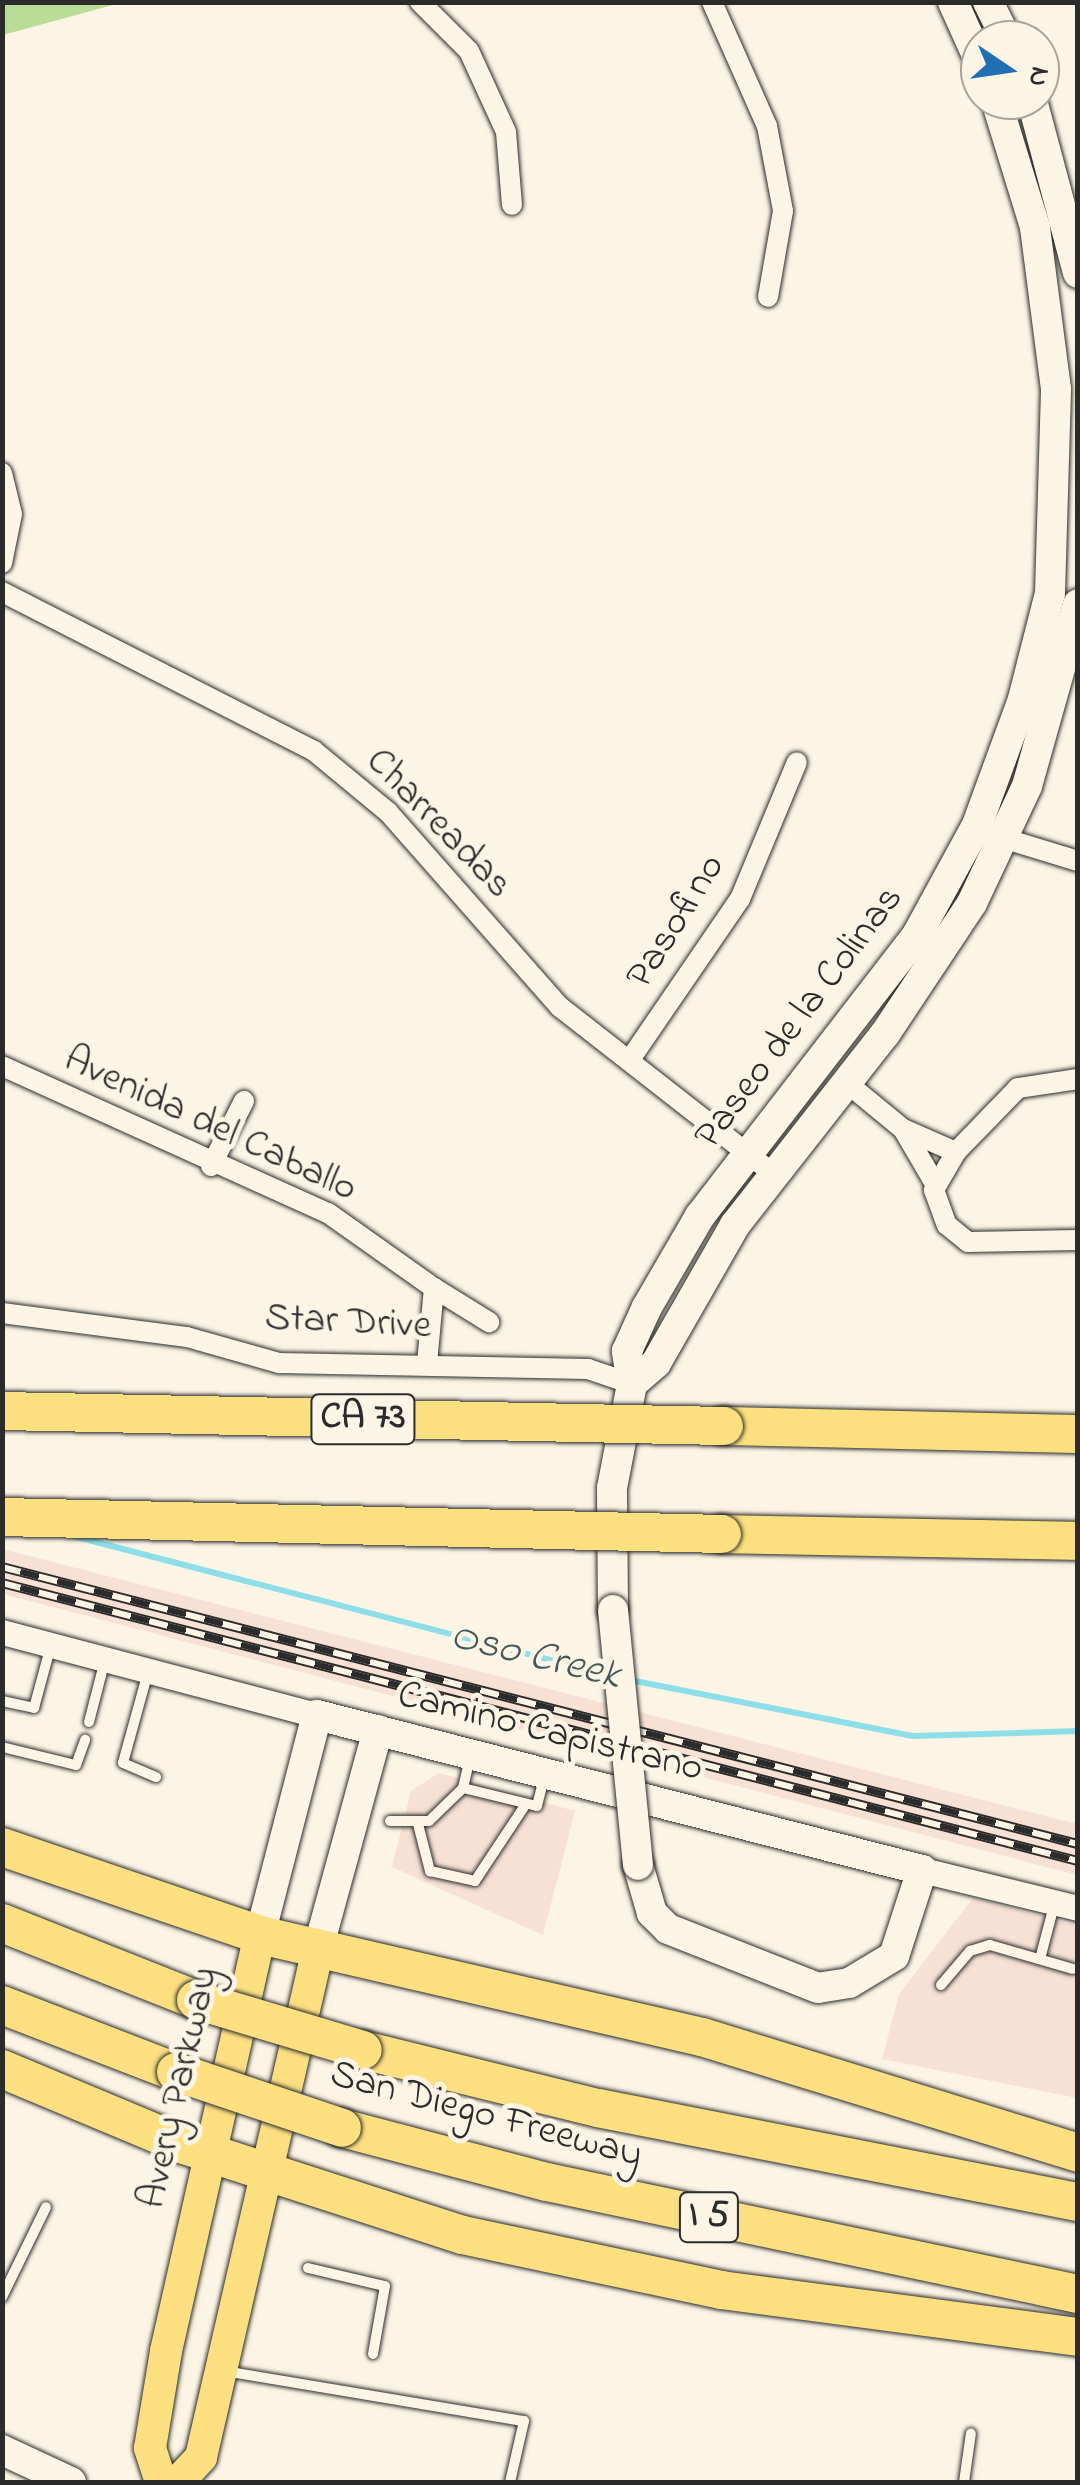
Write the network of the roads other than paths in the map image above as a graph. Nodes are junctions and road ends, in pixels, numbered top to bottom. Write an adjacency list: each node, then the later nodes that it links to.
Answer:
1 (420, 2): 5 (street)
2 (712, 2): 7 (street)
3 (1002, 120): 10 (main road, Paseo de la Colinas)
4 (1037, 120): 6 (main road)
5 (512, 205)
6 (1078, 272)
7 (768, 297)
8 (2, 473): 9 (street)
9 (2, 562)
10 (1065, 563): 12 (main road, Paseo de la Colinas)
11 (2, 592): 17 (street, Charreadas)
12 (1068, 598): 14 (main road, Paseo de la Colinas); 16 (main road, Paseo de la Colinas)
13 (796, 762): 17 (street, Pasofino)
14 (1006, 839): 15 (street); 20 (main road, Paseo de la Colinas)
15 (1078, 862)
16 (899, 964): 20 (main road); 24 (main road, Paseo de la Colinas)
17 (631, 1058): 24 (street, Charreadas)
18 (2, 1066): 25 (street, Avenida del Caballo)
19 (1078, 1079): 23 (street)
20 (847, 1083): 22 (street); 26 (main road, Paseo de la Colinas)
21 (244, 1102): 25 (street)
22 (904, 1130): 23 (street); 27 (street)
23 (956, 1152): 27 (street)
24 (750, 1156): 26 (street, Charreadas); 33 (main road, Paseo de la Colinas)
25 (211, 1166): 29 (street, Avenida del Caballo)
26 (775, 1174): 33 (main road, Paseo de la Colinas)
27 (934, 1182): 28 (street)
28 (1078, 1240)
29 (434, 1288): 31 (street, Avenida del Caballo); 32 (street)
30 (2, 1313): 32 (street, Star Drive)
31 (489, 1322)
32 (426, 1364): 33 (street, Star Drive)
33 (632, 1384): 56 (main road, Paseo de la Colinas, bridge)
34 (2, 1411): 35 (highway, CA 73, bridge)
35 (1078, 1434)
36 (2, 1517): 37 (highway, bridge)
37 (1078, 1541)
38 (2, 1632): 39 (street, Camino Capistrano)
39 (51, 1645): 40 (street, Camino Capistrano); 42 (lane)
40 (106, 1660): 41 (street, Camino Capistrano); 44 (lane)
41 (148, 1671): 43 (street, Camino Capistrano); 50 (lane)
42 (2, 1701)
43 (317, 1715): 45 (main road, Camino Capistrano); 59 (main road, Avery Parkway)
44 (90, 1722)
45 (378, 1730): 48 (main road, Camino Capistrano); 60 (main road)
46 (85, 1740): 47 (lane)
47 (2, 1748)
48 (471, 1753): 49 (main road, Camino Capistrano); 51 (lane)
49 (546, 1772): 52 (lane); 56 (main road, Camino Capistrano)
50 (156, 1777)
51 (463, 1788): 52 (lane); 54 (lane)
52 (526, 1804): 54 (lane)
53 (390, 1820): 54 (lane)
54 (418, 1824)
55 (2, 1848): 59 (highway)
56 (922, 1870): 57 (street, Camino Capistrano)
57 (1066, 1905): 61 (lane)
58 (2, 1924): 69 (highway, San Diego Freeway / I 5, bridge)
59 (260, 1935): 60 (highway); 66 (main road, Avery Parkway)
60 (318, 1949): 67 (highway); 68 (main road)
61 (1040, 1959): 62 (lane); 63 (lane)
62 (1073, 1969)
63 (941, 1985)
64 (2, 2005): 72 (highway, San Diego Freeway / I 5, bridge)
65 (2, 2068): 66 (highway)
66 (206, 2152): 68 (highway); 80 (main road, Avery Parkway)
67 (1078, 2153)
68 (266, 2173): 74 (highway); 76 (main road)
69 (1078, 2202)
70 (46, 2208): 73 (lane)
71 (308, 2268): 75 (lane)
72 (1078, 2294)
73 (2, 2297)
74 (1078, 2337)
75 (373, 2354)
76 (220, 2370): 81 (main road); 82 (lane)
77 (970, 2433): 83 (lane)
78 (2, 2450): 79 (main road)
79 (71, 2482)
80 (161, 2482)
81 (178, 2482)
82 (510, 2482)
83 (964, 2482)

